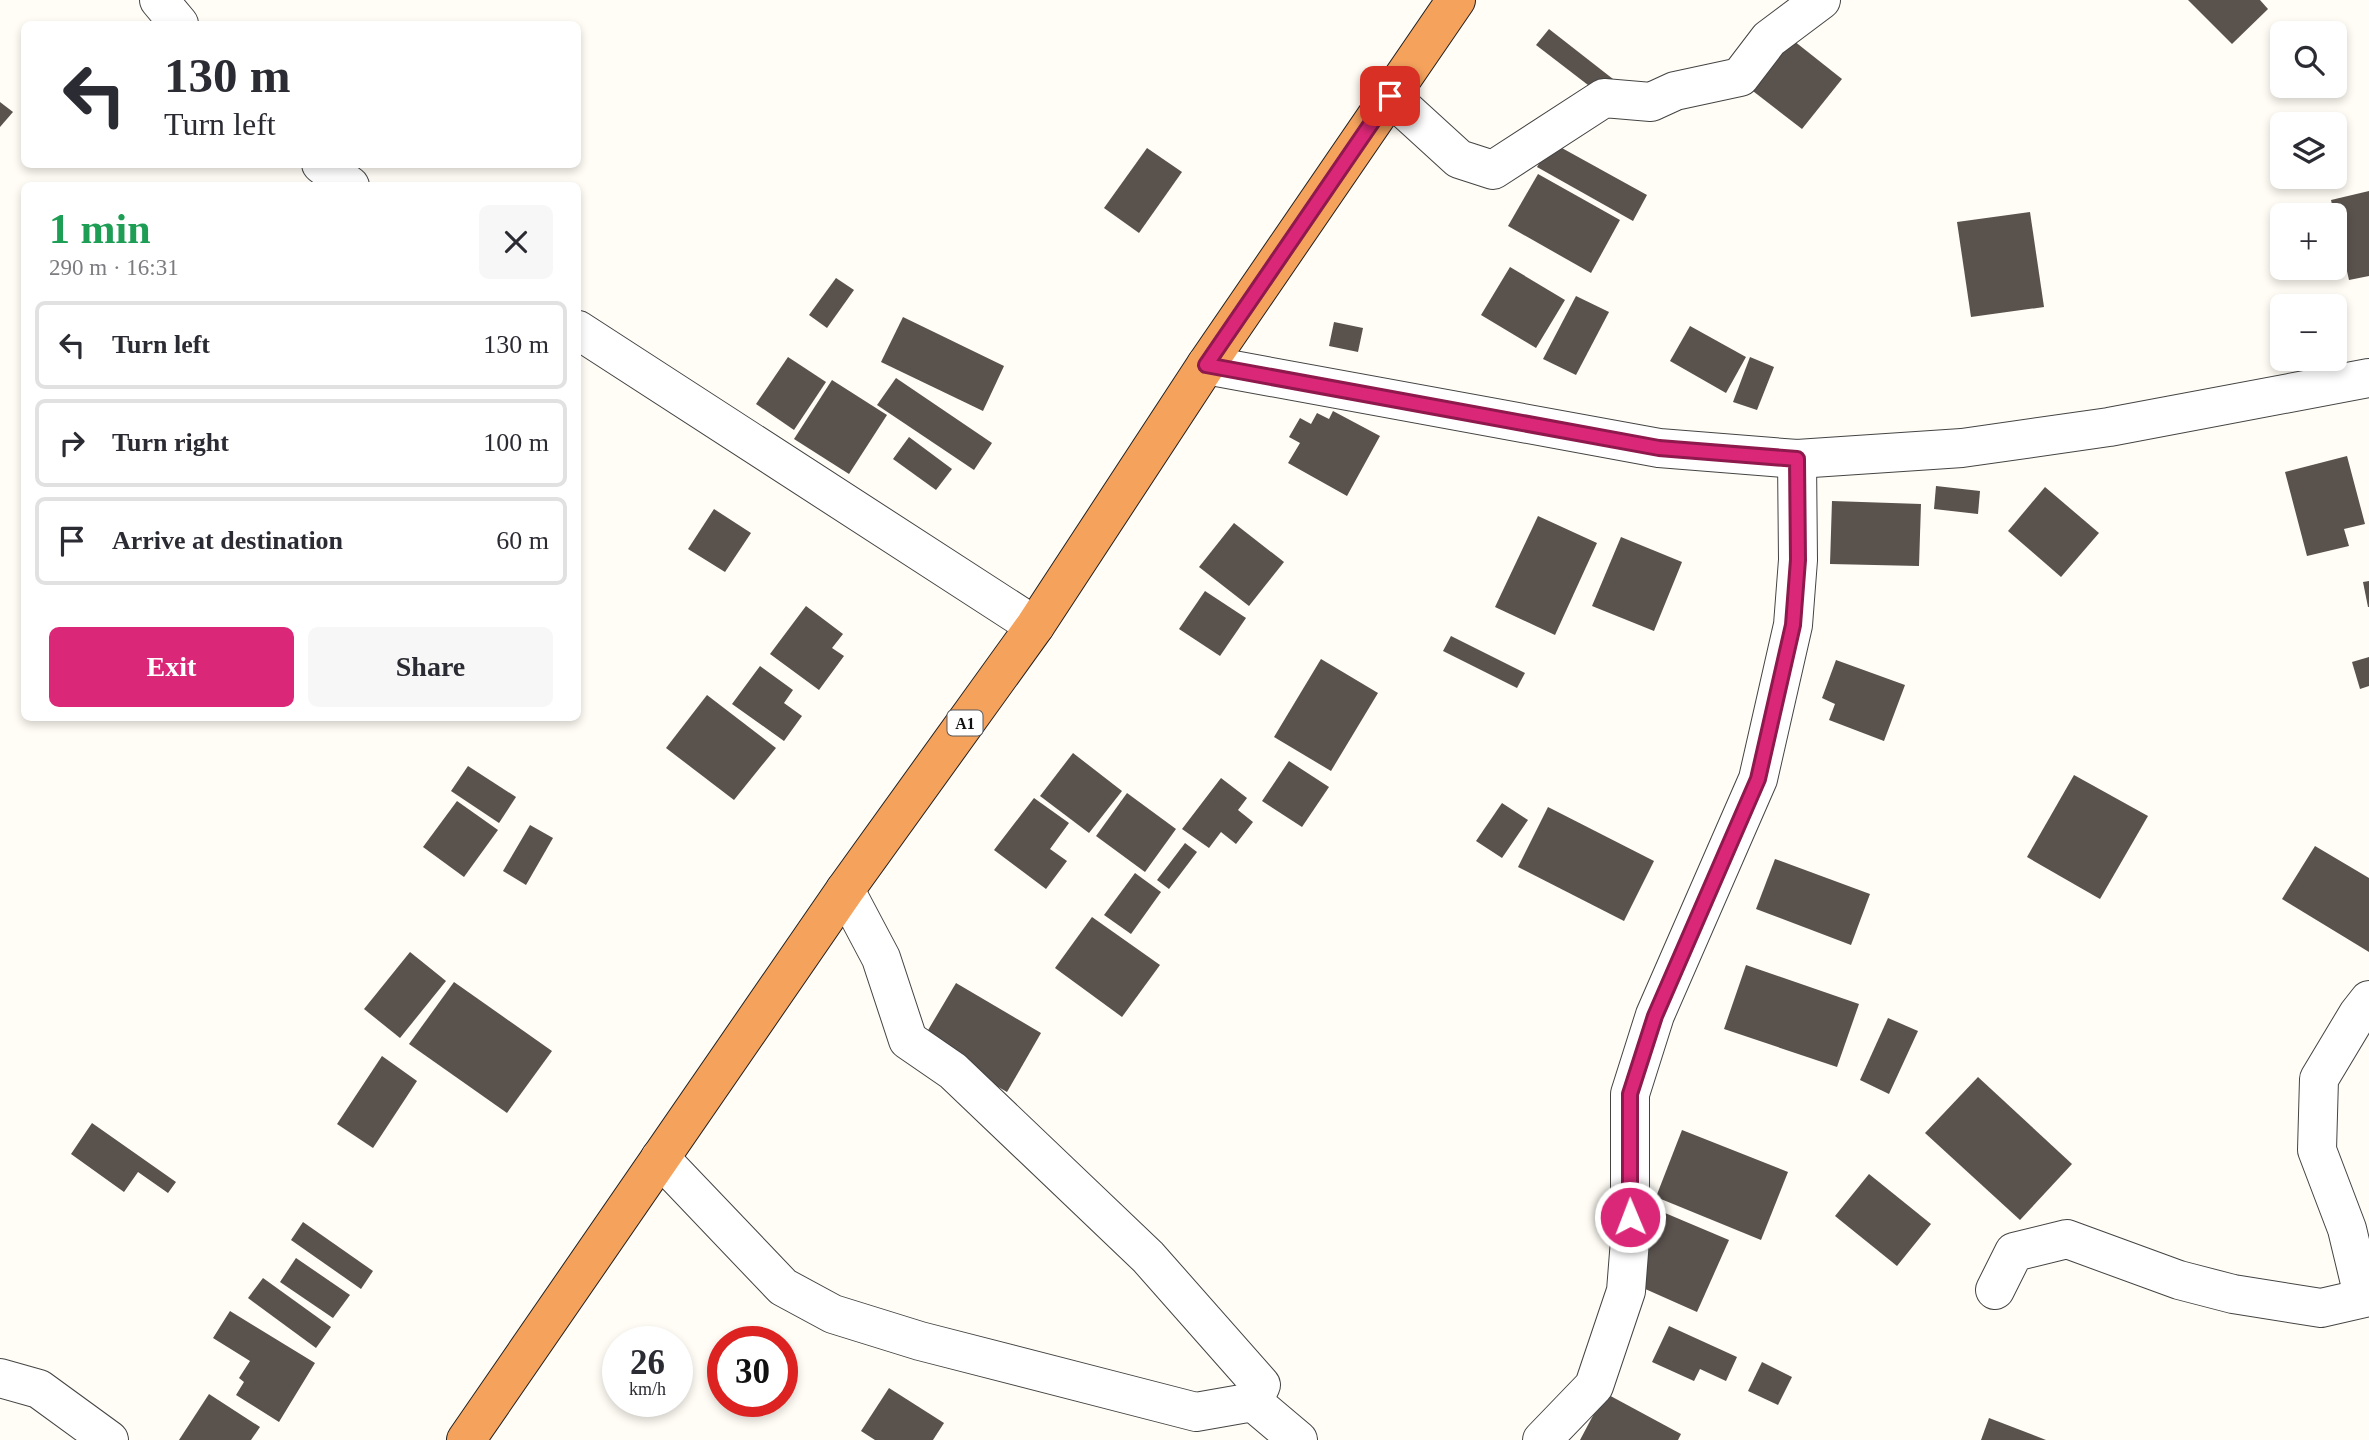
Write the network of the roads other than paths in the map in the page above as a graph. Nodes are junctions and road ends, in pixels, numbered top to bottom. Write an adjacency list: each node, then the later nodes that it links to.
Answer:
1 (159, 0): 4 (street)
2 (1456, 0): 5 (highway, A1)
3 (1821, 0): 5 (street)
4 (176, 21)
5 (1390, 96): 9 (highway, A1)
6 (326, 168): 7 (street)
7 (345, 182)
8 (581, 332): 12 (street)
9 (1206, 365): 11 (street); 12 (highway, A1)
10 (2369, 378): 11 (street)
11 (1797, 459): 23 (street)
12 (1035, 626): 13 (highway, A1)
13 (845, 890): 15 (highway, A1); 19 (street)
14 (2369, 1000): 17 (street)
15 (660, 1158): 19 (street); 21 (highway, A1)
16 (1995, 1290): 17 (street)
17 (2369, 1295)
18 (0, 1378): 20 (street)
19 (1253, 1402): 22 (street)
20 (109, 1440)
21 (467, 1440)
22 (1298, 1440)
23 (1542, 1440)

